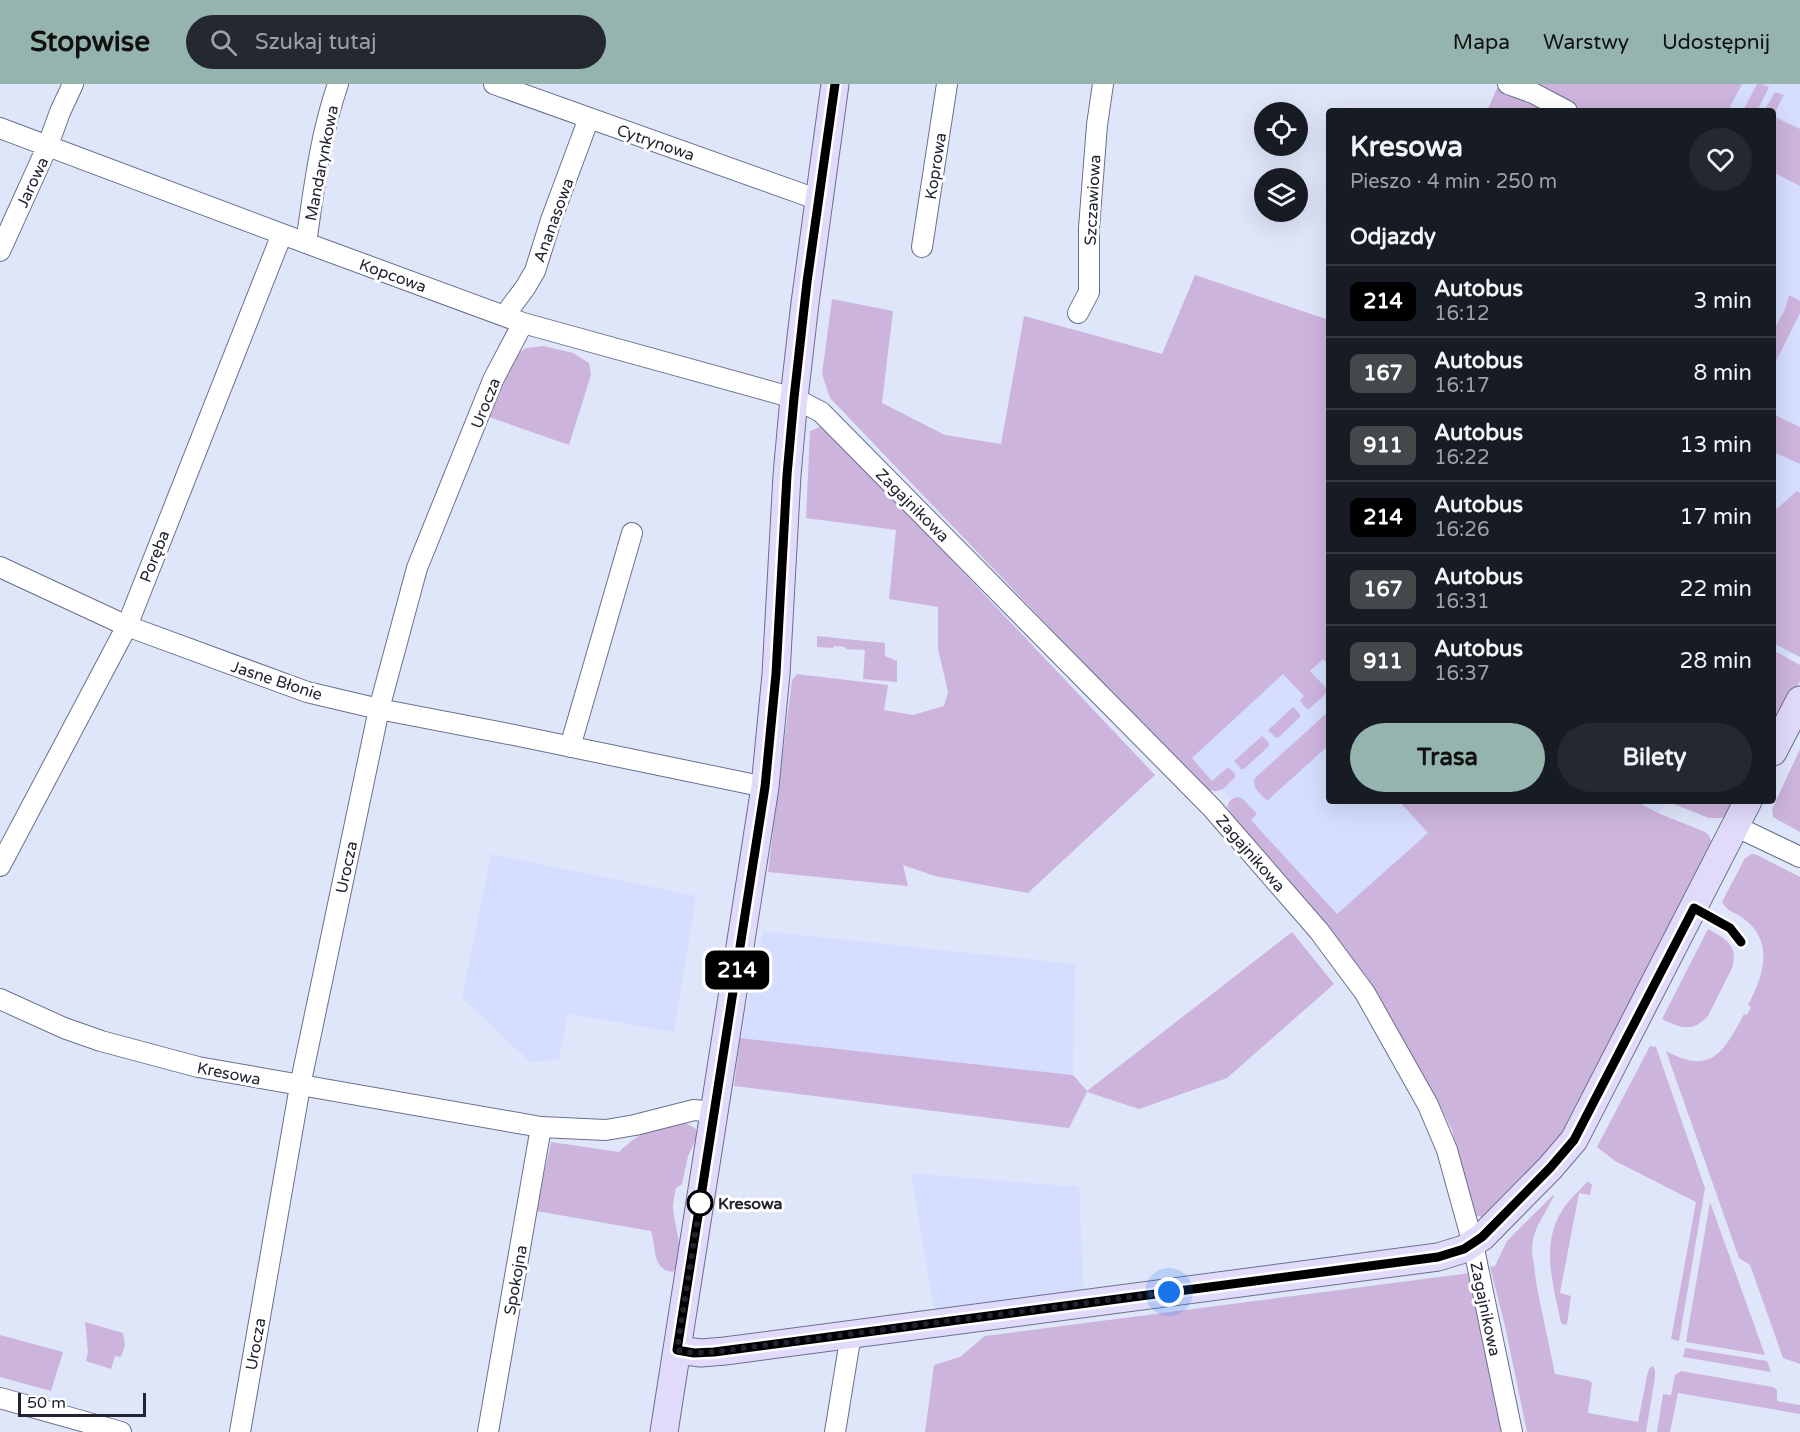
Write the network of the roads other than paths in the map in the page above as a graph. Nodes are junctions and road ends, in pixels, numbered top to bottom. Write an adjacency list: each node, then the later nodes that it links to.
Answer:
1 (73, 84): 11 (street, Jarowa)
2 (338, 84): 14 (street, Mandarynkowa)
3 (494, 84): 9 (street, Cytrynowa)
4 (836, 84): 12 (street)
5 (947, 84): 15 (street, Koprowa)
6 (1103, 84): 17 (street, Szczawiowa)
7 (1508, 84): 8 (street)
8 (1561, 108)
9 (590, 118): 12 (street, Cytrynowa); 18 (street, Ananasowa)
10 (0, 128): 11 (street, Kopcowa)
11 (48, 145): 13 (street, Kopcowa); 16 (street, Jarowa)
12 (819, 200): 20 (street)
13 (282, 234): 14 (street, Kopcowa); 23 (street, Poręba)
14 (306, 243): 18 (street, Kopcowa)
15 (922, 247)
16 (0, 251)
17 (1078, 313)
18 (504, 316): 19 (street, Kopcowa)
19 (523, 322): 20 (street, Kopcowa); 25 (street, Urocza)
20 (794, 398): 28 (street); 37 (street, Zagajnikowa)
21 (632, 533): 27 (street)
22 (0, 567): 23 (street, Jasne Błonie)
23 (127, 626): 25 (street, Jasne Błonie); 32 (street, Poręba)
24 (1800, 700): 26 (street)
25 (379, 709): 27 (street, Jasne Błonie); 34 (street, Urocza)
26 (1776, 746)
27 (570, 747): 28 (street, Jasne Błonie)
28 (765, 787): 35 (street)
29 (1746, 804): 30 (street)
30 (1735, 826): 31 (street); 37 (street)
31 (1800, 857)
32 (0, 866)
33 (0, 999): 34 (street, Kresowa)
34 (300, 1086): 36 (street, Kresowa); 42 (street, Urocza)
35 (715, 1112): 36 (street, Kresowa); 39 (street)
36 (541, 1128): 43 (street, Spokojna)
37 (1473, 1244): 38 (street); 46 (street, Zagajnikowa)
38 (850, 1334): 39 (street); 45 (street)
39 (677, 1350): 44 (street)
40 (0, 1398): 41 (street)
41 (121, 1432)
42 (240, 1432)
43 (488, 1432)
44 (664, 1432)
45 (835, 1432)
46 (1512, 1432)

